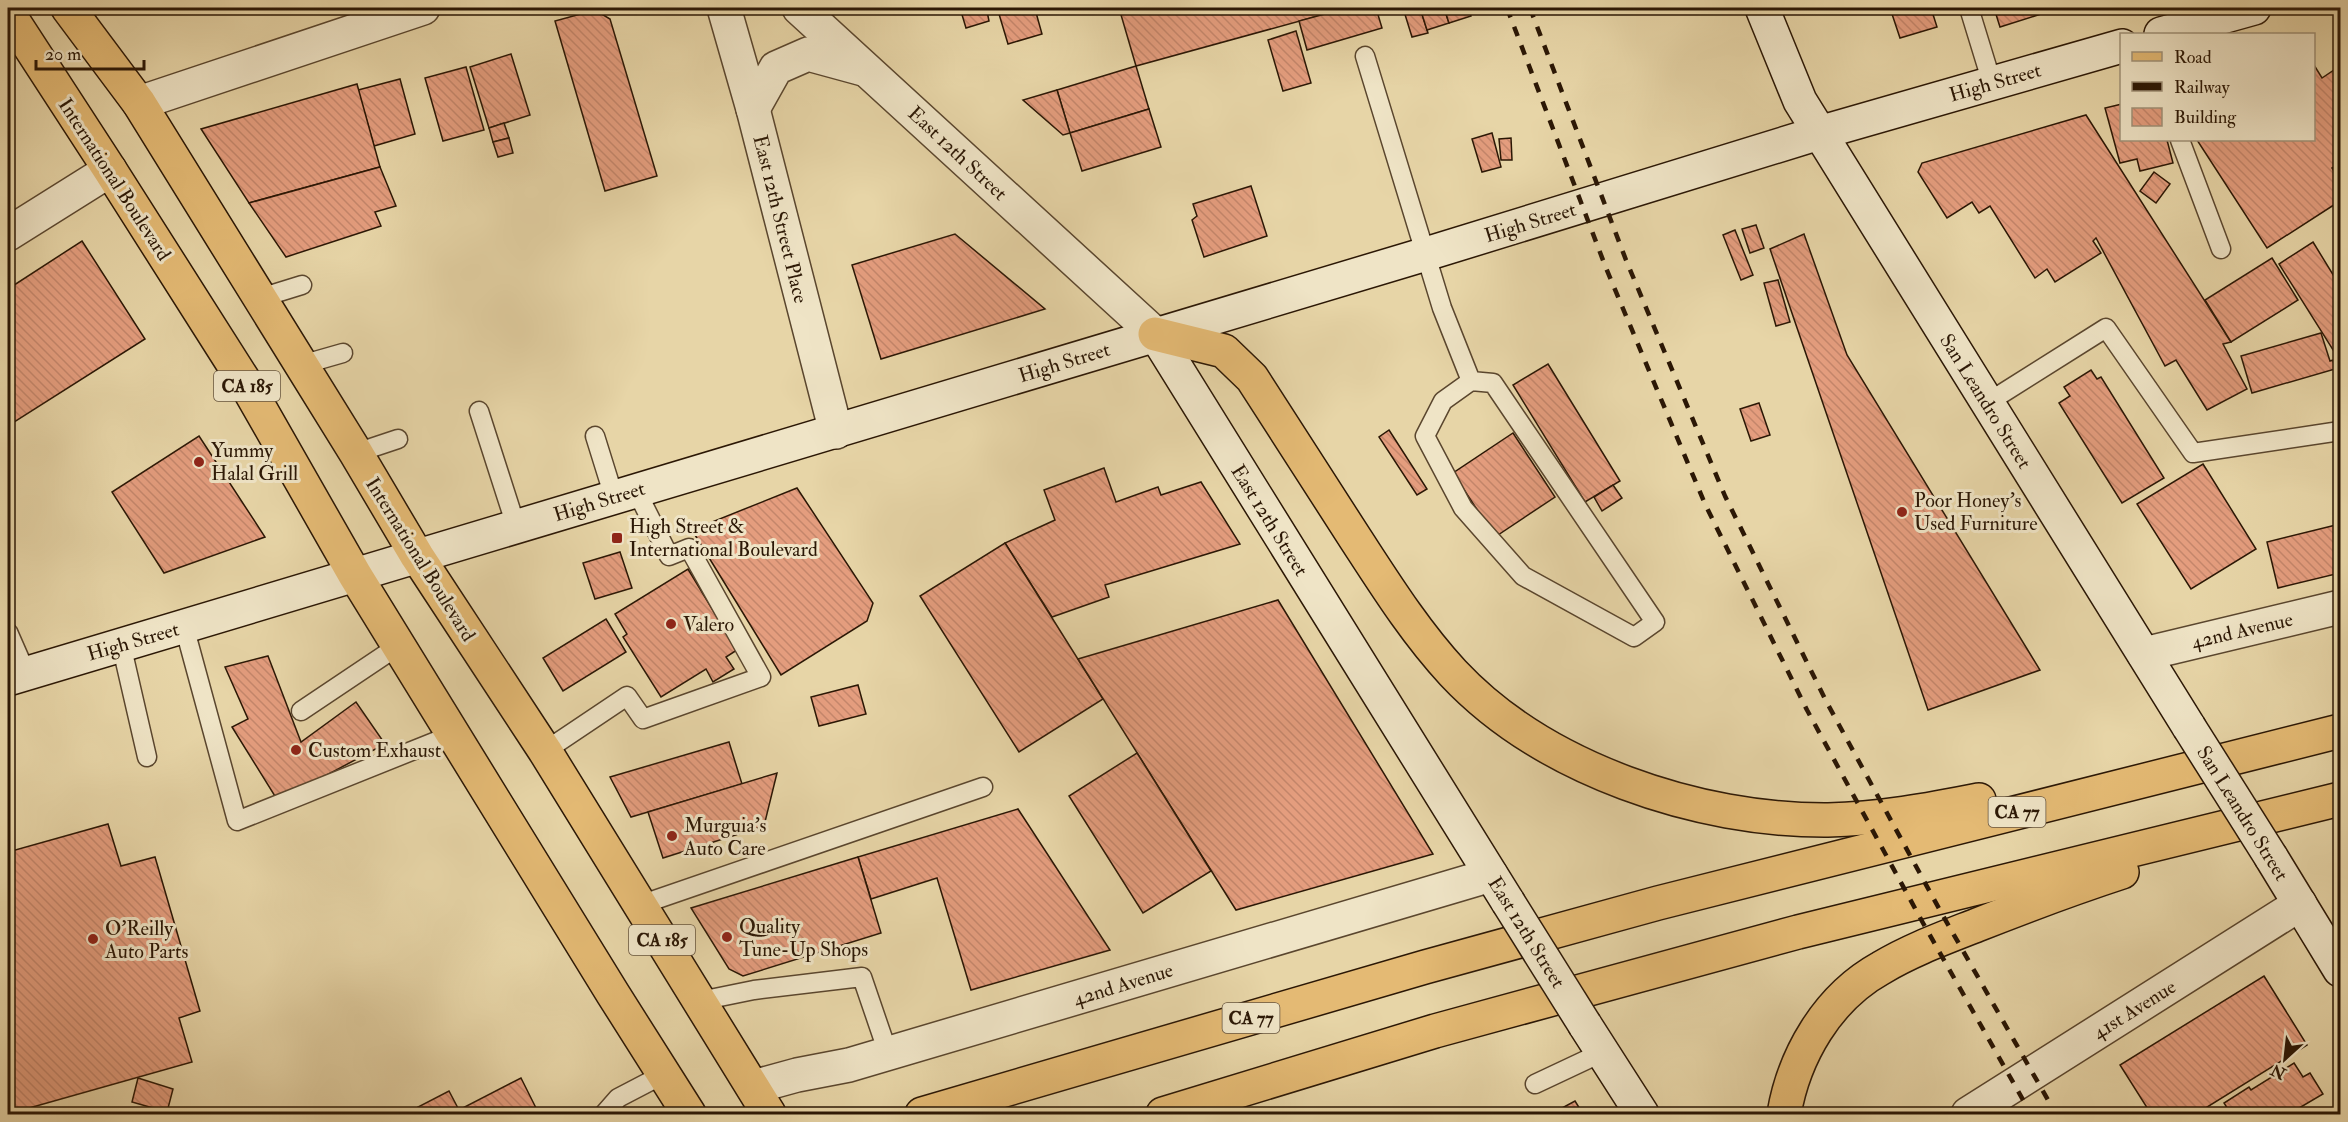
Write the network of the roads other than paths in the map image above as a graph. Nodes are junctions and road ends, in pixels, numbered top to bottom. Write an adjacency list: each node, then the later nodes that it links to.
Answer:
1 (68, 8): 14 (main road, International Boulevard / CA 185)
2 (423, 8): 14 (street)
3 (724, 8): 15 (street, East 12th Street Place)
4 (799, 8): 12 (street, East 12th Street)
5 (1762, 8): 16 (street, San Leandro Street)
6 (1969, 8): 13 (lane)
7 (2254, 8): 9 (street)
8 (8, 13): 18 (main road, International Boulevard / CA 185)
9 (2164, 33)
10 (2120, 46): 13 (street, High Street)
11 (1365, 56): 21 (lane)
12 (867, 70): 15 (street); 24 (street, East 12th Street)
13 (1992, 83): 16 (street, High Street)
14 (139, 102): 23 (main road, International Boulevard / CA 185)
15 (753, 109): 31 (street, East 12th Street Place)
16 (1819, 133): 21 (street, High Street); 28 (street, San Leandro Street)
17 (2180, 141): 20 (lane)
18 (110, 170): 19 (street); 38 (main road, International Boulevard / CA 185)
19 (8, 234)
20 (2221, 249)
21 (1426, 254): 24 (street, High Street); 27 (lane)
22 (302, 285): 23 (lane)
23 (260, 297): 26 (main road, International Boulevard / CA 185)
24 (1155, 334): 31 (street, High Street); 47 (main road); 53 (street, East 12th Street)
25 (343, 354): 26 (lane)
26 (301, 366): 34 (main road, International Boulevard / CA 185)
27 (1471, 381): 27 (lane)
28 (1988, 403): 30 (lane); 44 (street, San Leandro Street)
29 (479, 411): 36 (lane)
30 (2340, 431)
31 (836, 432): 35 (street, High Street)
32 (595, 436): 35 (lane)
33 (398, 439): 34 (lane)
34 (356, 453): 37 (main road, International Boulevard / CA 185)
35 (625, 493): 36 (street, High Street); 49 (lane)
36 (516, 526): 37 (street, High Street)
37 (417, 556): 38 (street, High Street); 49 (main road, International Boulevard / CA 185)
38 (356, 575): 40 (street, High Street); 43 (main road, International Boulevard / CA 185)
39 (2340, 607): 44 (street, 42nd Avenue)
40 (184, 626): 42 (street, High Street); 48 (lane)
41 (8, 632): 45 (lane)
42 (121, 644): 45 (street, High Street); 50 (lane)
43 (398, 645): 46 (lane); 48 (main road, International Boulevard / CA 185)
44 (2144, 654): 54 (street, San Leandro Street, bridge)
45 (17, 676)
46 (301, 711)
47 (2340, 730): 65 (main road, CA 77)
48 (454, 734): 60 (main road, International Boulevard / CA 185)
49 (545, 751): 55 (main road, International Boulevard / CA 185)
50 (147, 757)
51 (983, 787): 55 (lane)
52 (2340, 800): 66 (main road); 68 (main road)
53 (1491, 874): 58 (street, East 12th Street, bridge); 59 (street, 42nd Avenue)
54 (2300, 904): 56 (street, San Leandro Street); 69 (street, 41st Avenue)
55 (640, 905): 57 (main road, International Boulevard / CA 185)
56 (2340, 970)
57 (700, 1001): 59 (lane); 62 (main road, International Boulevard / CA 185)
58 (1594, 1039): 61 (lane); 67 (street, East 12th Street)
59 (888, 1053): 62 (street, 42nd Avenue)
60 (664, 1074): 63 (lane); 64 (main road, International Boulevard / CA 185)
61 (1535, 1084)
62 (761, 1101)
63 (604, 1114)
64 (690, 1114)
65 (922, 1114)
66 (1163, 1114)
67 (1642, 1114)
68 (1784, 1114)
69 (1968, 1114)

